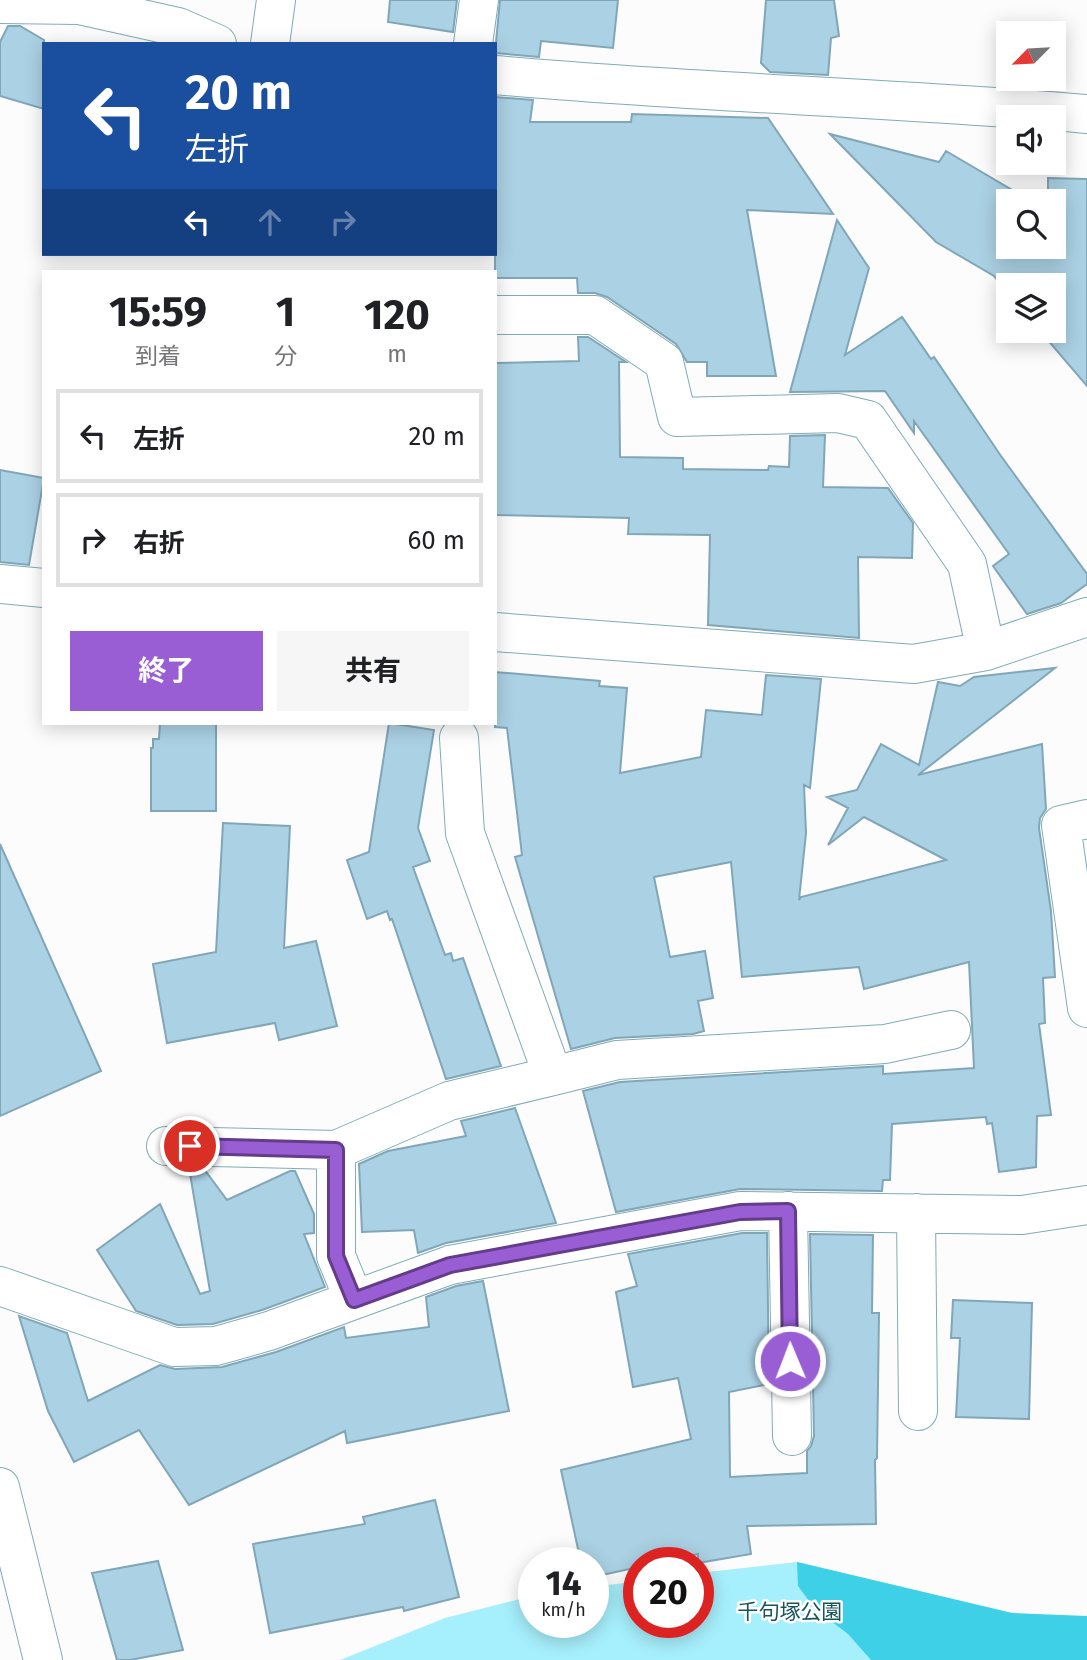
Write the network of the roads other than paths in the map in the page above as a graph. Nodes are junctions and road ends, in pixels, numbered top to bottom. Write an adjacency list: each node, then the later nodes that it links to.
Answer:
1 (276, 0): 6 (street)
2 (479, 0): 7 (street)
3 (79, 2): 4 (street); 5 (street)
4 (0, 4)
5 (213, 42)
6 (270, 42)
7 (473, 42)
8 (497, 75): 9 (street)
9 (1087, 114)
10 (497, 315): 15 (street)
11 (0, 584): 12 (street)
12 (42, 588)
13 (1087, 617): 15 (street)
14 (497, 632): 15 (street)
15 (986, 651)
16 (459, 738): 20 (street)
17 (1087, 819): 18 (street)
18 (1087, 1009)
19 (951, 1030): 20 (street)
20 (553, 1076): 22 (street)
21 (166, 1146): 22 (street)
22 (336, 1150): 27 (street)
23 (1087, 1205): 25 (street)
24 (788, 1211): 25 (street); 27 (street); 29 (street)
25 (916, 1213): 28 (street)
26 (0, 1286): 27 (street)
27 (354, 1300)
28 (918, 1411)
29 (792, 1436)
30 (0, 1489): 31 (street)
31 (43, 1660)

